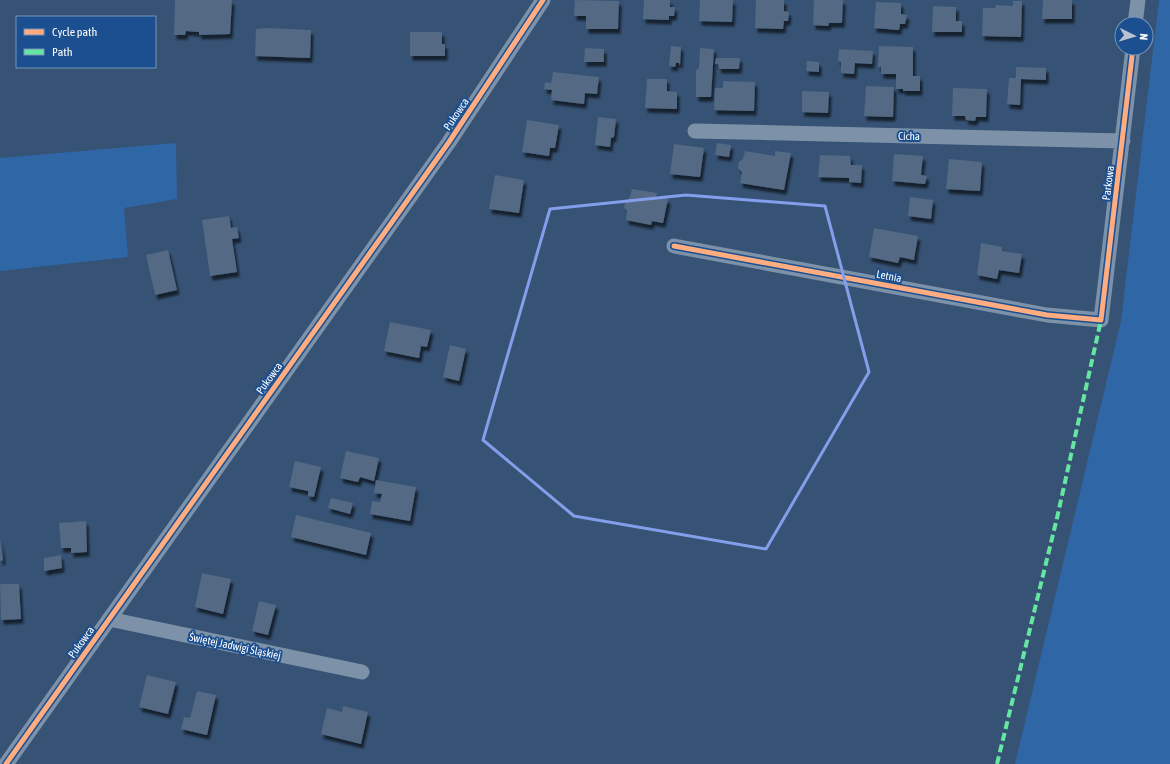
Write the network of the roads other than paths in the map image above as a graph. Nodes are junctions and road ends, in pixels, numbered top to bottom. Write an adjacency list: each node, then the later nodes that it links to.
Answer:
1 (543, 0): 9 (street, Pukowca)
2 (1138, 0): 3 (street)
3 (1136, 16)
4 (1132, 56): 6 (street, Parkowa)
5 (695, 131): 6 (street, Cicha)
6 (1123, 141): 8 (street, Parkowa)
7 (674, 246): 8 (street, Letnia)
8 (1101, 320)
9 (109, 619): 10 (street, Świętej Jadwigi Śląskiej); 11 (street, Pukowca)
10 (362, 672)
11 (6, 764)

